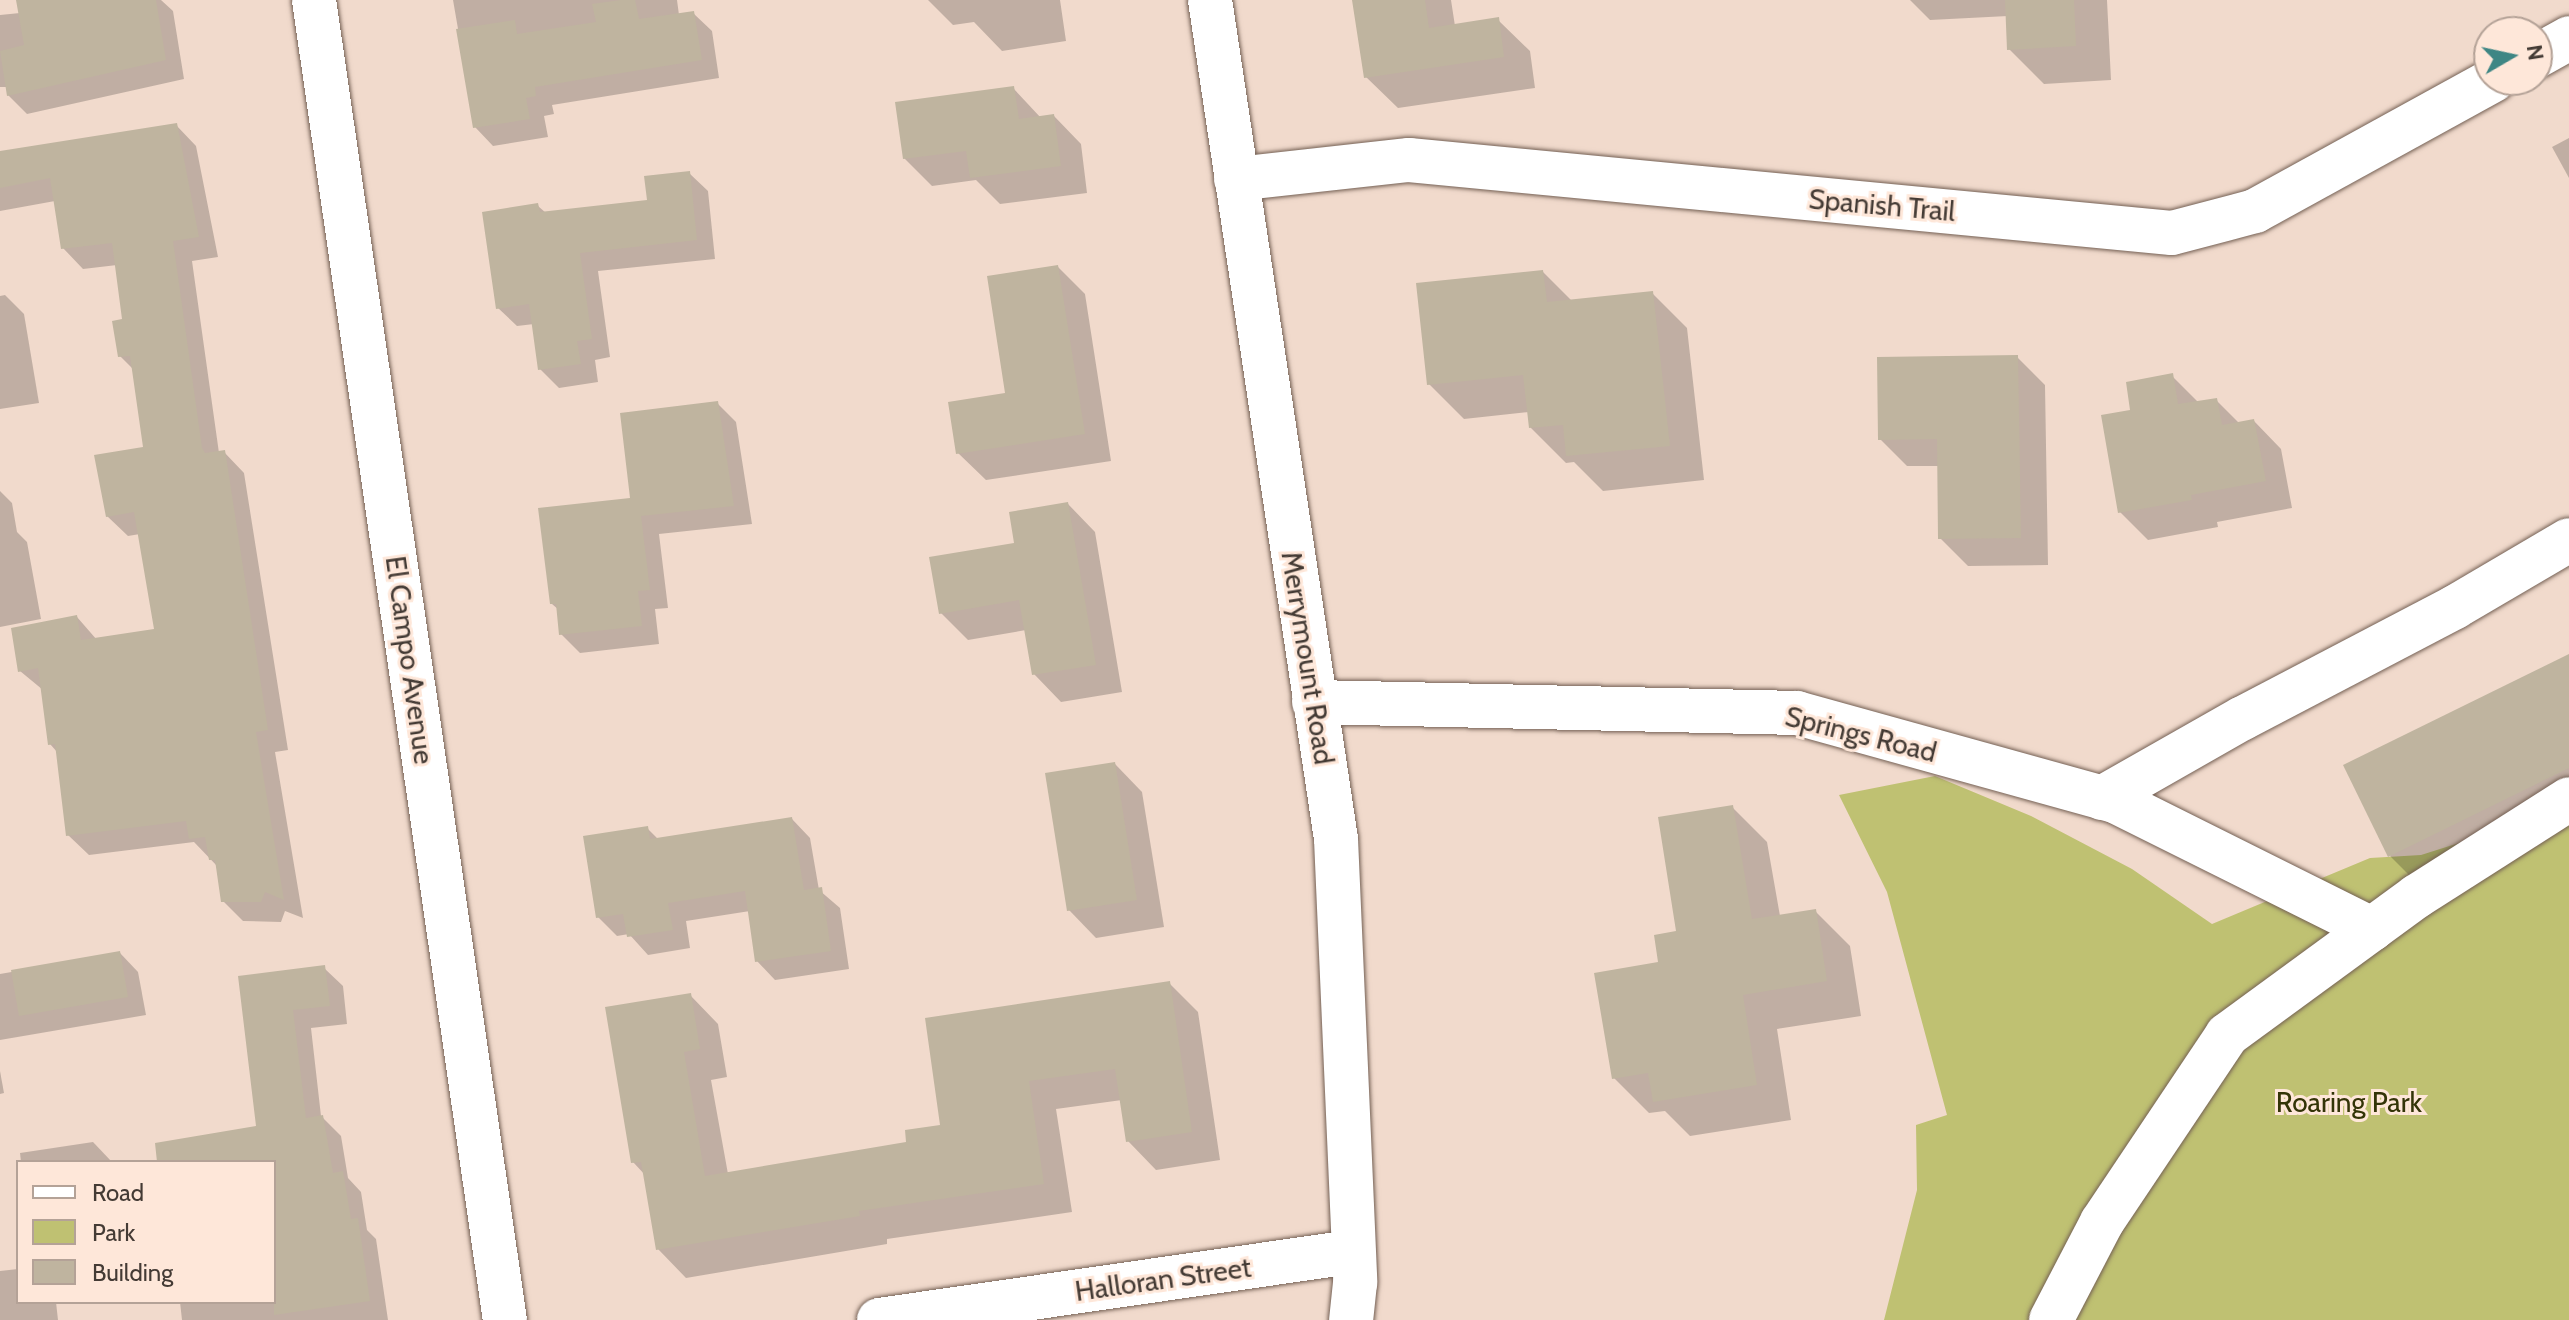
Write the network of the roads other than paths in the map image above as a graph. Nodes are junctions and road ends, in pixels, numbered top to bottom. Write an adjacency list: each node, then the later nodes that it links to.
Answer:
1 (314, 0): 11 (street, El Campo Avenue)
2 (1210, 0): 4 (street, Merrymount Road)
3 (2473, 91): 4 (street, Spanish Trail)
4 (1236, 179): 6 (street, Merrymount Road)
5 (2569, 540): 7 (street)
6 (1314, 702): 7 (street, Springs Road); 10 (street, Merrymount Road)
7 (2102, 798): 9 (street, Springs Road)
8 (2569, 799): 9 (street)
9 (2372, 929): 14 (street)
10 (1353, 1252): 12 (street, Halloran Street); 13 (street, Merrymount Road)
11 (505, 1320)
12 (879, 1320)
13 (1351, 1320)
14 (2051, 1320)

